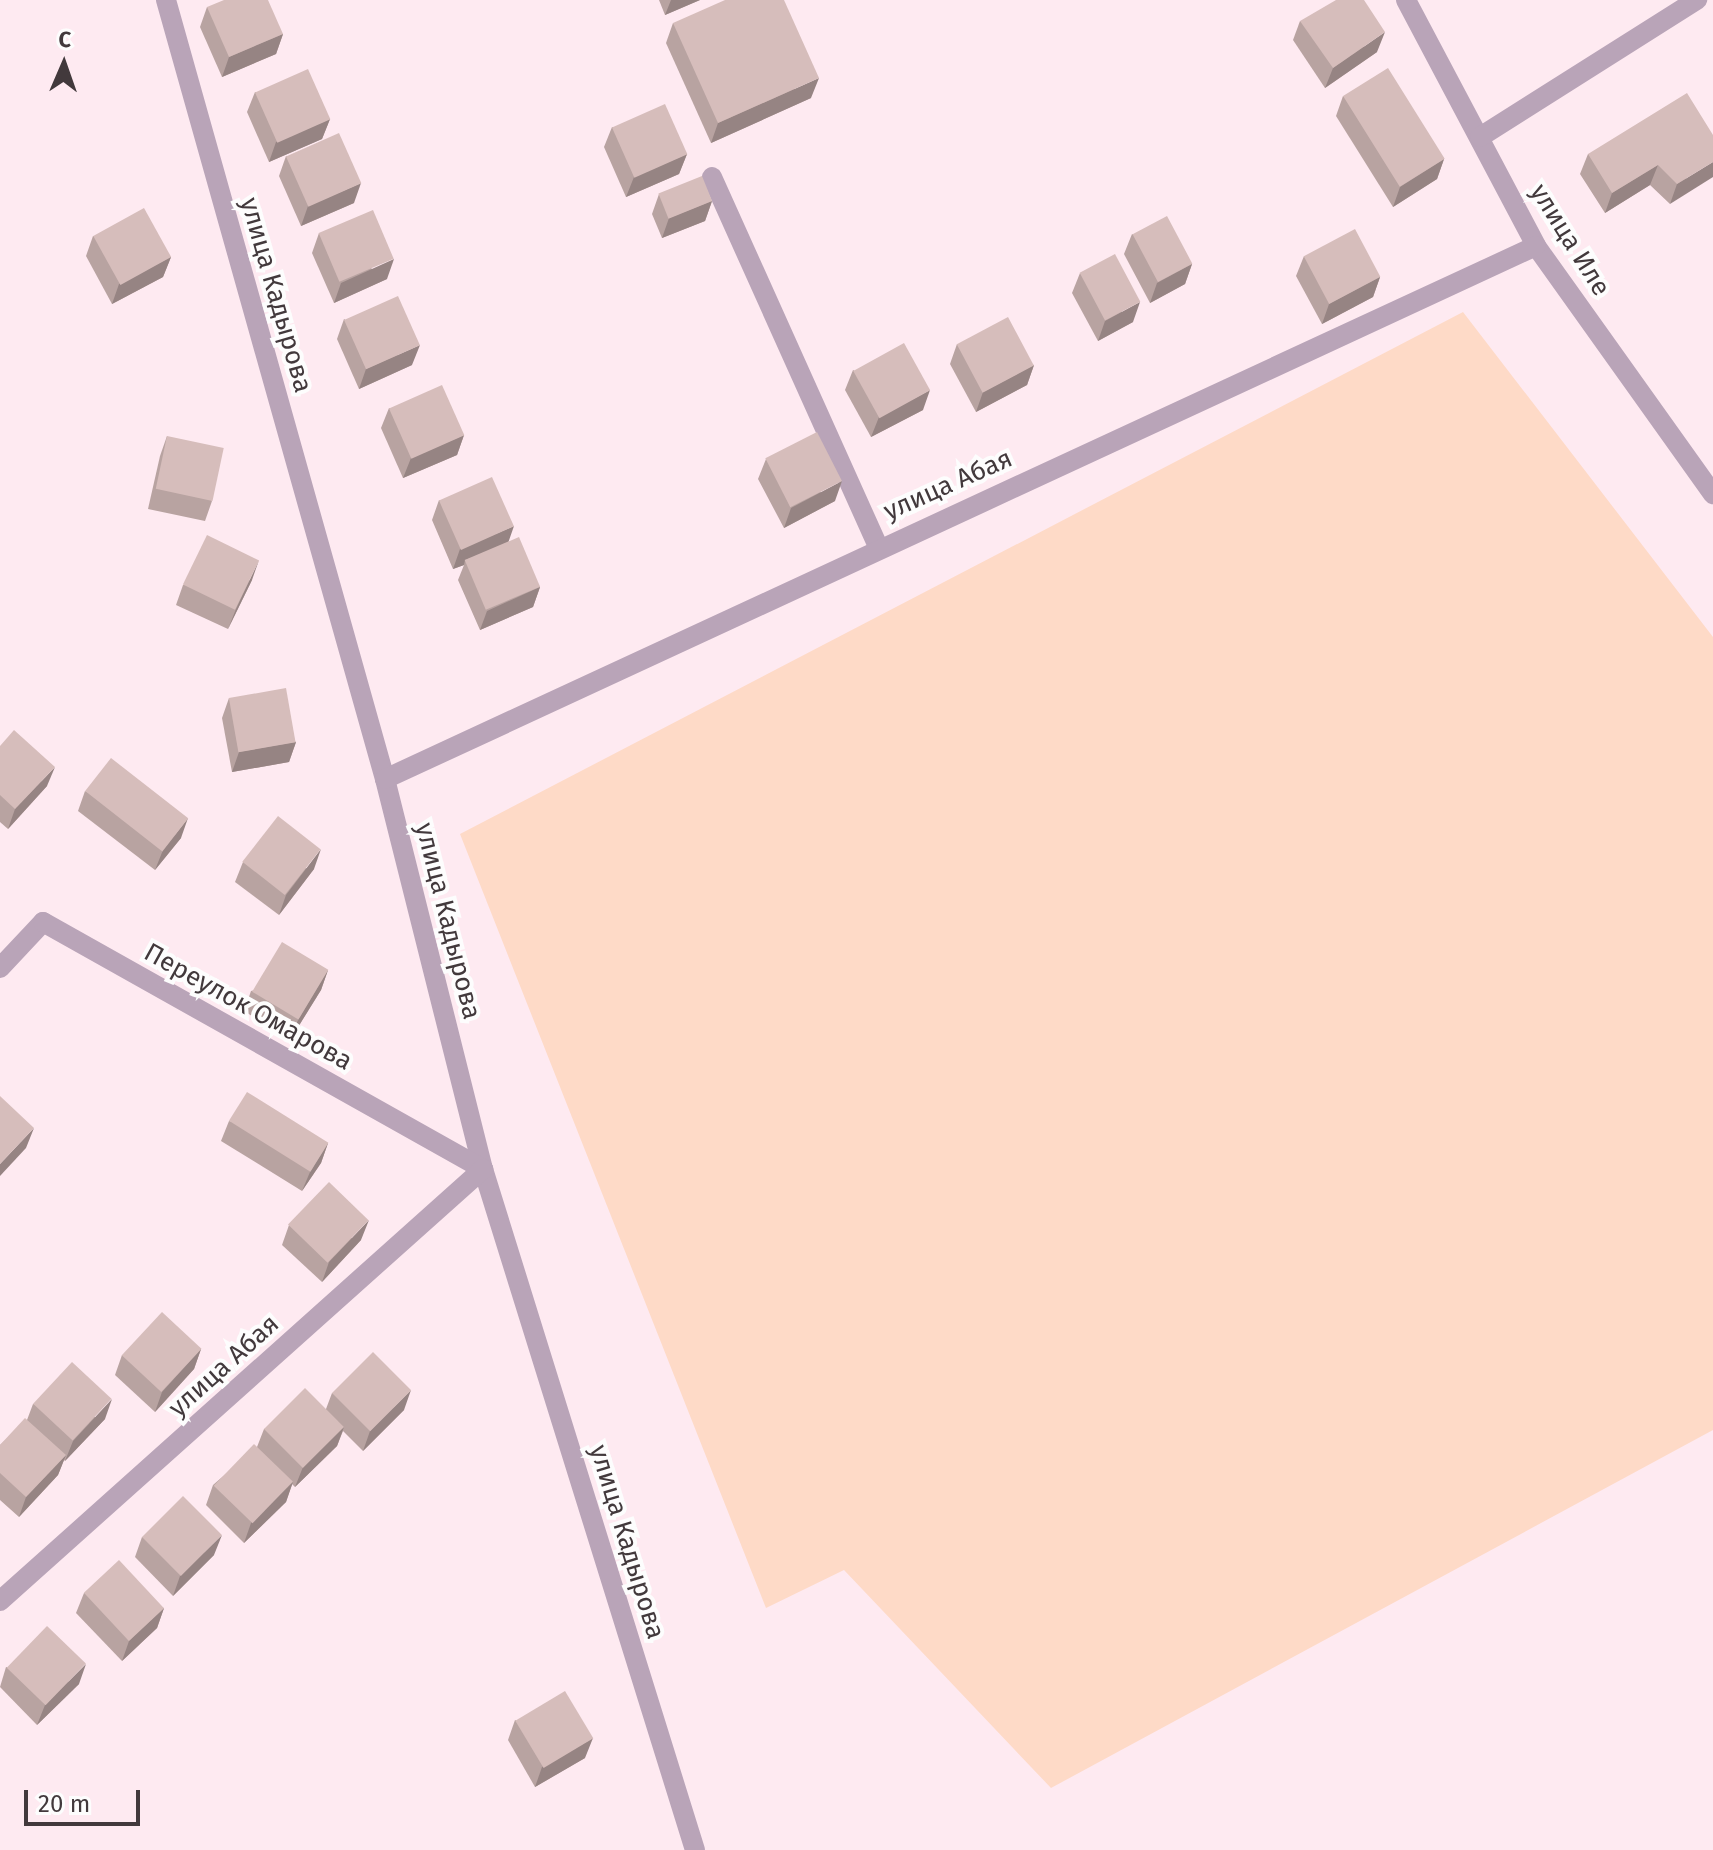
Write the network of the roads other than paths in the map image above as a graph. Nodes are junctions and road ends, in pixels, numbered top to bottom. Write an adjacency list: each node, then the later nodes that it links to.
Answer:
1 (166, 0): 9 (street, улица Кадырова)
2 (1406, 0): 4 (street, улица Иле)
3 (1697, 0): 4 (street)
4 (1480, 137): 6 (street, улица Иле)
5 (712, 177): 8 (street)
6 (1536, 246): 7 (street, улица Иле); 8 (street, улица Абая)
7 (1713, 494)
8 (878, 546): 9 (street, улица Абая)
9 (385, 779): 11 (street, улица Кадырова)
10 (0, 968): 11 (street, Переулок Омарова)
11 (483, 1169): 12 (street, улица Абая); 13 (street, улица Кадырова)
12 (0, 1601)
13 (695, 1850)

